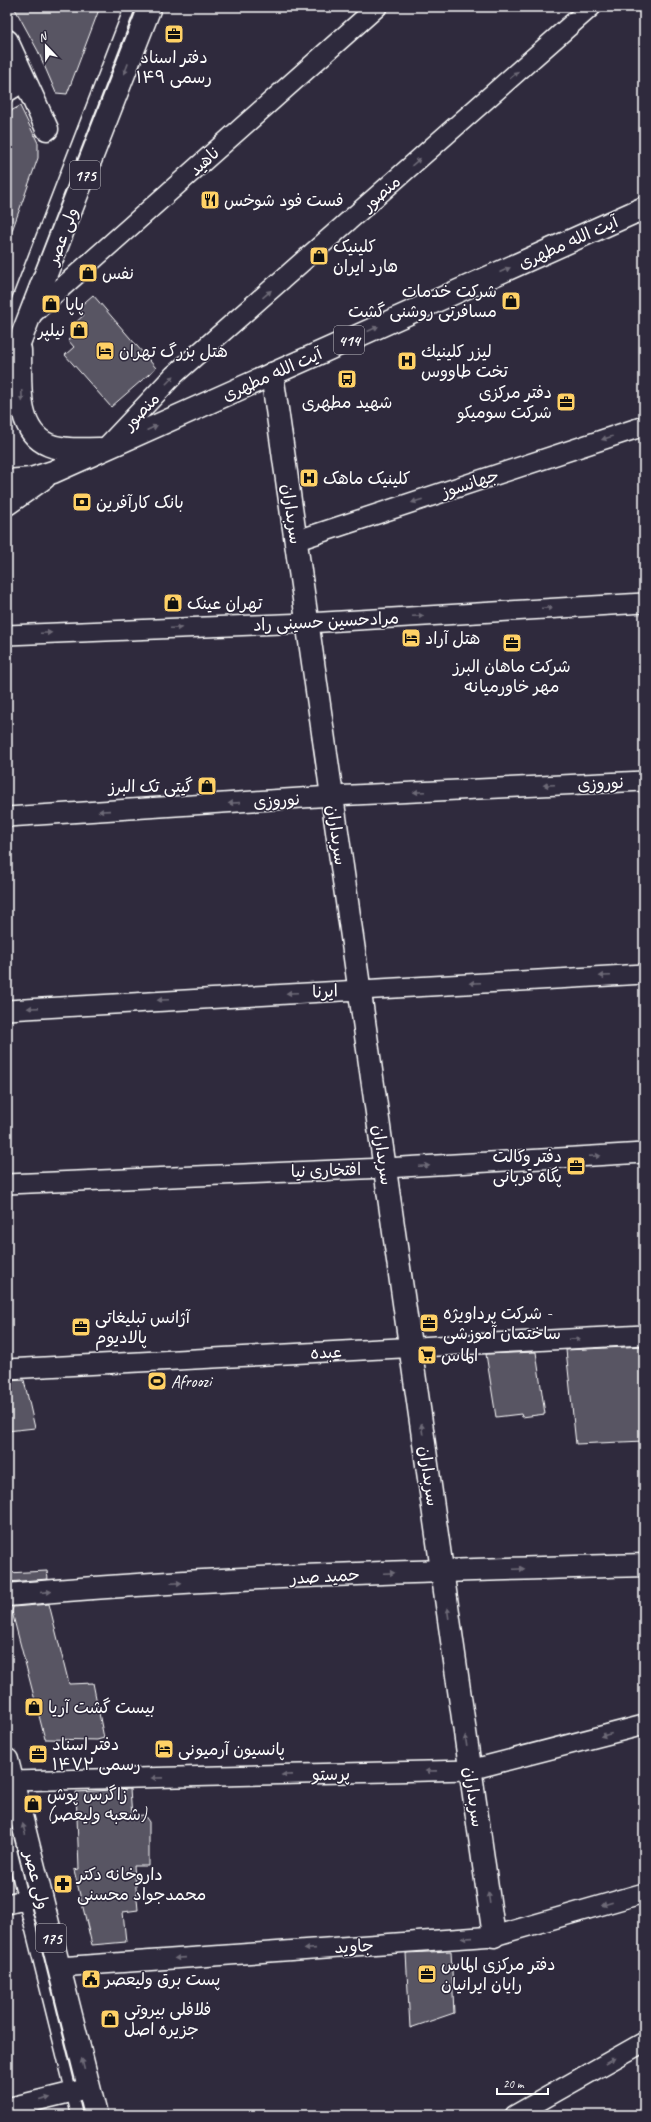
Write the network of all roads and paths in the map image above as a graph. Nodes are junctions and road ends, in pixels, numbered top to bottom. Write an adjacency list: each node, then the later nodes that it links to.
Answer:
1 (377, 7): 8 (street, ناهید)
2 (592, 7): 13 (street, منصور, one-way to 2)
3 (146, 10): 8 (street, ولی عصر / 175, one-way to 8); 9 (lane)
4 (7, 41): 5 (street)
5 (16, 87): 6 (street)
6 (47, 129)
7 (644, 208): 11 (street, آیت الله مطهری / 414, one-way to 7)
8 (31, 315): 9 (street, ولی عصر / 175)
9 (13, 334): 10 (street, ولی عصر / 175); 13 (street, one-way to 13)
10 (7, 374)
11 (272, 374): 13 (street, آیت الله مطهری / 414, one-way to 11); 17 (street, سربداران)
12 (644, 426): 17 (street, جهانسوز, one-way to 17)
13 (104, 449): 14 (street, آیت الله مطهری / 414)
14 (53, 472): 15 (street, آیت الله مطهری / 414); 16 (street)
15 (7, 481)
16 (7, 504)
17 (295, 540): 19 (street, سربداران)
18 (644, 603): 19 (street, مرادحسین حسینی راد, one-way to 18)
19 (307, 623): 20 (street, مرادحسین حسینی راد, one-way to 19); 22 (street, سربداران)
20 (7, 635)
21 (644, 781): 22 (street, نوروزی, one-way to 22)
22 (332, 796): 23 (street, نوروزی, one-way to 23); 25 (street, سربداران)
23 (7, 817)
24 (644, 974): 25 (street, ايرنا, one-way to 25)
25 (359, 989): 26 (street, ايرنا, one-way to 26); 28 (street, سربداران)
26 (7, 1010)
27 (644, 1153): 28 (street, افتخاری نیا, one-way to 27)
28 (385, 1168): 29 (street, افتخاری نیا); 31 (street, سربداران)
29 (7, 1184)
30 (644, 1335): 31 (street, عبده, one-way to 30)
31 (410, 1348): 32 (street, عبده); 34 (street, سربداران, one-way to 31)
32 (7, 1369)
33 (644, 1565): 34 (street, حمید صدر, one-way to 33)
34 (442, 1571): 35 (street, حمید صدر, one-way to 34); 38 (street, سربداران, one-way to 34)
35 (7, 1595)
36 (644, 1725): 38 (street, پرستو, one-way to 38)
37 (7, 1760): 39 (street, ولی عصر / 175)
38 (470, 1770): 39 (street, پرستو, one-way to 39); 43 (street, سربداران, one-way to 38)
39 (12, 1781): 42 (street, ولی عصر / 175, one-way to 39)
40 (7, 1833): 42 (lane)
41 (644, 1893): 43 (street, جاوید, one-way to 43)
42 (24, 1900): 44 (street, ولی عصر / 175); 46 (lane)
43 (494, 1936): 44 (street, جاوید, one-way to 44)
44 (59, 1967): 46 (street, ولی عصر / 175, one-way to 44)
45 (644, 2042): 50 (street, one-way to 45)
46 (80, 2090): 47 (street, one-way to 46); 48 (lane); 49 (street, ولی عصر / 175)
47 (7, 2108)
48 (77, 2115)
49 (96, 2115)
50 (515, 2115)

